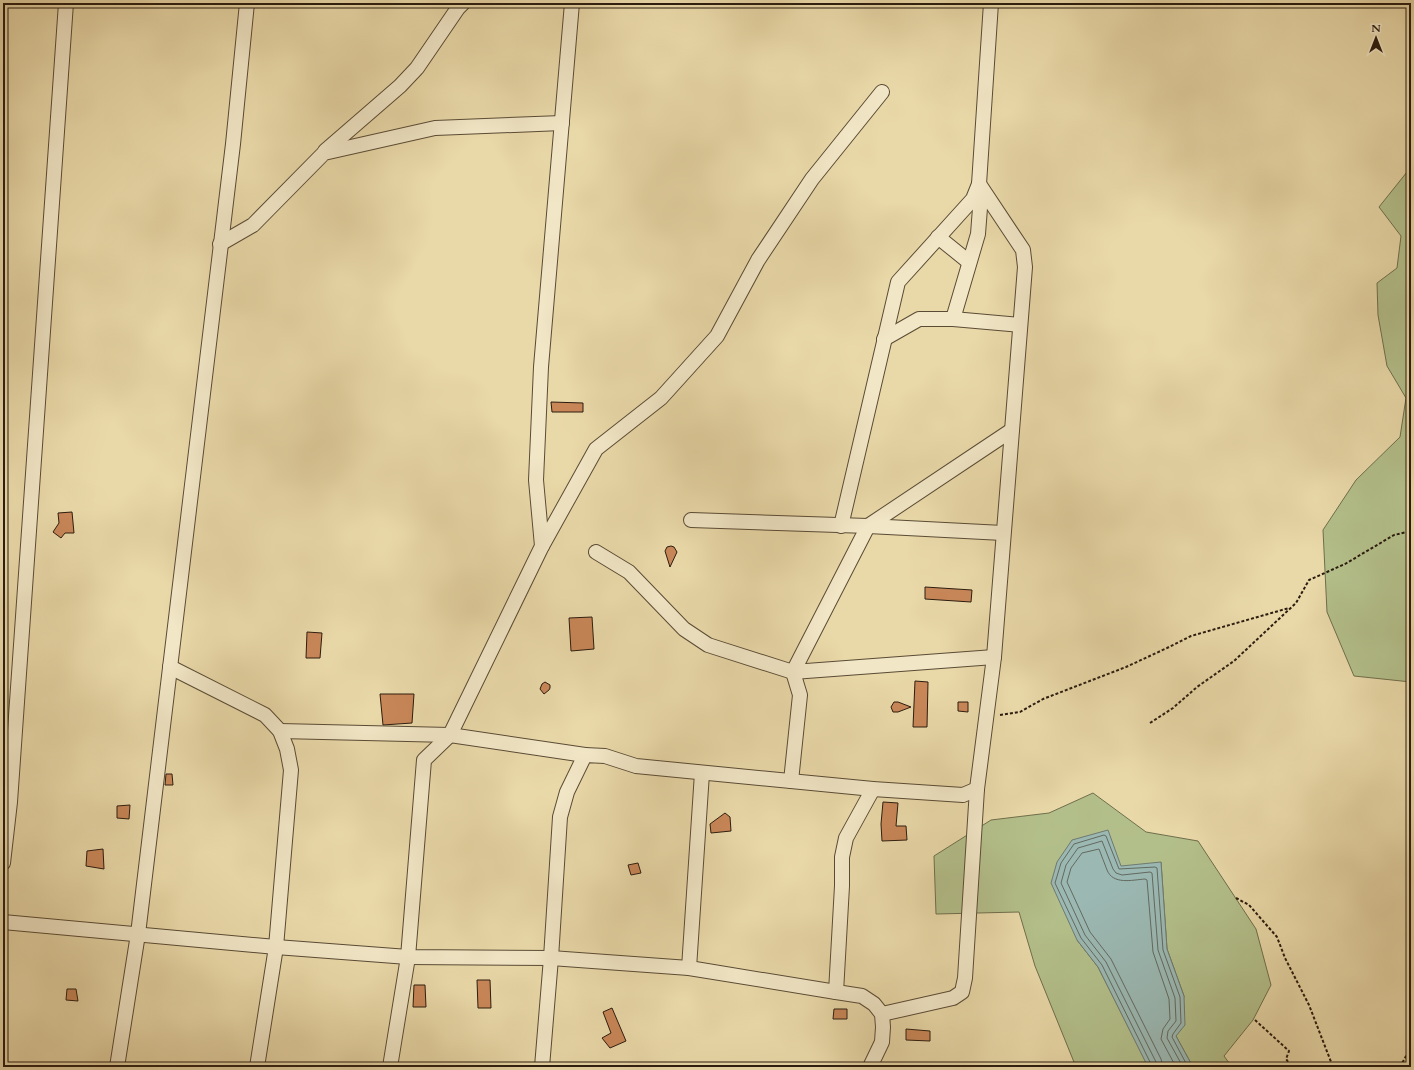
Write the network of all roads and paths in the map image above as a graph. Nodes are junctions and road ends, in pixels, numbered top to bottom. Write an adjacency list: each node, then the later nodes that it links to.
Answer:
1 (66, 3): 37 (street)
2 (247, 3): 11 (street)
3 (464, 3): 8 (street)
4 (572, 3): 7 (street)
5 (991, 3): 9 (street)
6 (882, 92): 22 (street)
7 (562, 122): 8 (street); 22 (street)
8 (324, 153): 11 (street)
9 (979, 184): 10 (street); 12 (street); 14 (street)
10 (938, 237): 12 (street); 15 (street)
11 (220, 244): 26 (street)
12 (969, 262): 13 (street)
13 (952, 319): 14 (street); 15 (street)
14 (1020, 325): 16 (street)
15 (884, 339): 18 (street)
16 (1012, 430): 19 (street); 21 (street)
17 (691, 520): 18 (street)
18 (841, 526): 19 (street)
19 (868, 526): 21 (street); 27 (street)
20 (1411, 531): 24 (path)
21 (1003, 533): 25 (street)
22 (542, 546): 31 (street)
23 (596, 552): 27 (street)
24 (1290, 608): 28 (path); 29 (path)
25 (994, 657): 27 (street); 28 (street)
26 (170, 667): 30 (street); 40 (street)
27 (793, 672): 34 (street)
28 (986, 716): 36 (street)
29 (1150, 723)
30 (280, 731): 31 (street); 41 (street)
31 (450, 735): 32 (street); 42 (street)
32 (585, 755): 33 (street); 43 (street)
33 (702, 773): 34 (street); 44 (street)
34 (791, 781): 35 (street)
35 (873, 789): 36 (street); 45 (street)
36 (977, 789): 46 (street)
37 (3, 863)
38 (1236, 898): 55 (path)
39 (3, 922): 40 (street)
40 (138, 934): 41 (street); 49 (street)
41 (276, 947): 42 (street); 50 (street)
42 (408, 957): 43 (street); 51 (street)
43 (551, 958): 44 (street); 52 (street)
44 (689, 968): 45 (street)
45 (836, 992): 46 (street)
46 (882, 1014): 53 (street)
47 (1255, 1020): 54 (path)
48 (1411, 1047): 56 (path)
49 (117, 1067)
50 (257, 1067)
51 (390, 1067)
52 (542, 1067)
53 (870, 1067)
54 (1292, 1067)
55 (1334, 1067)
56 (1400, 1067)

